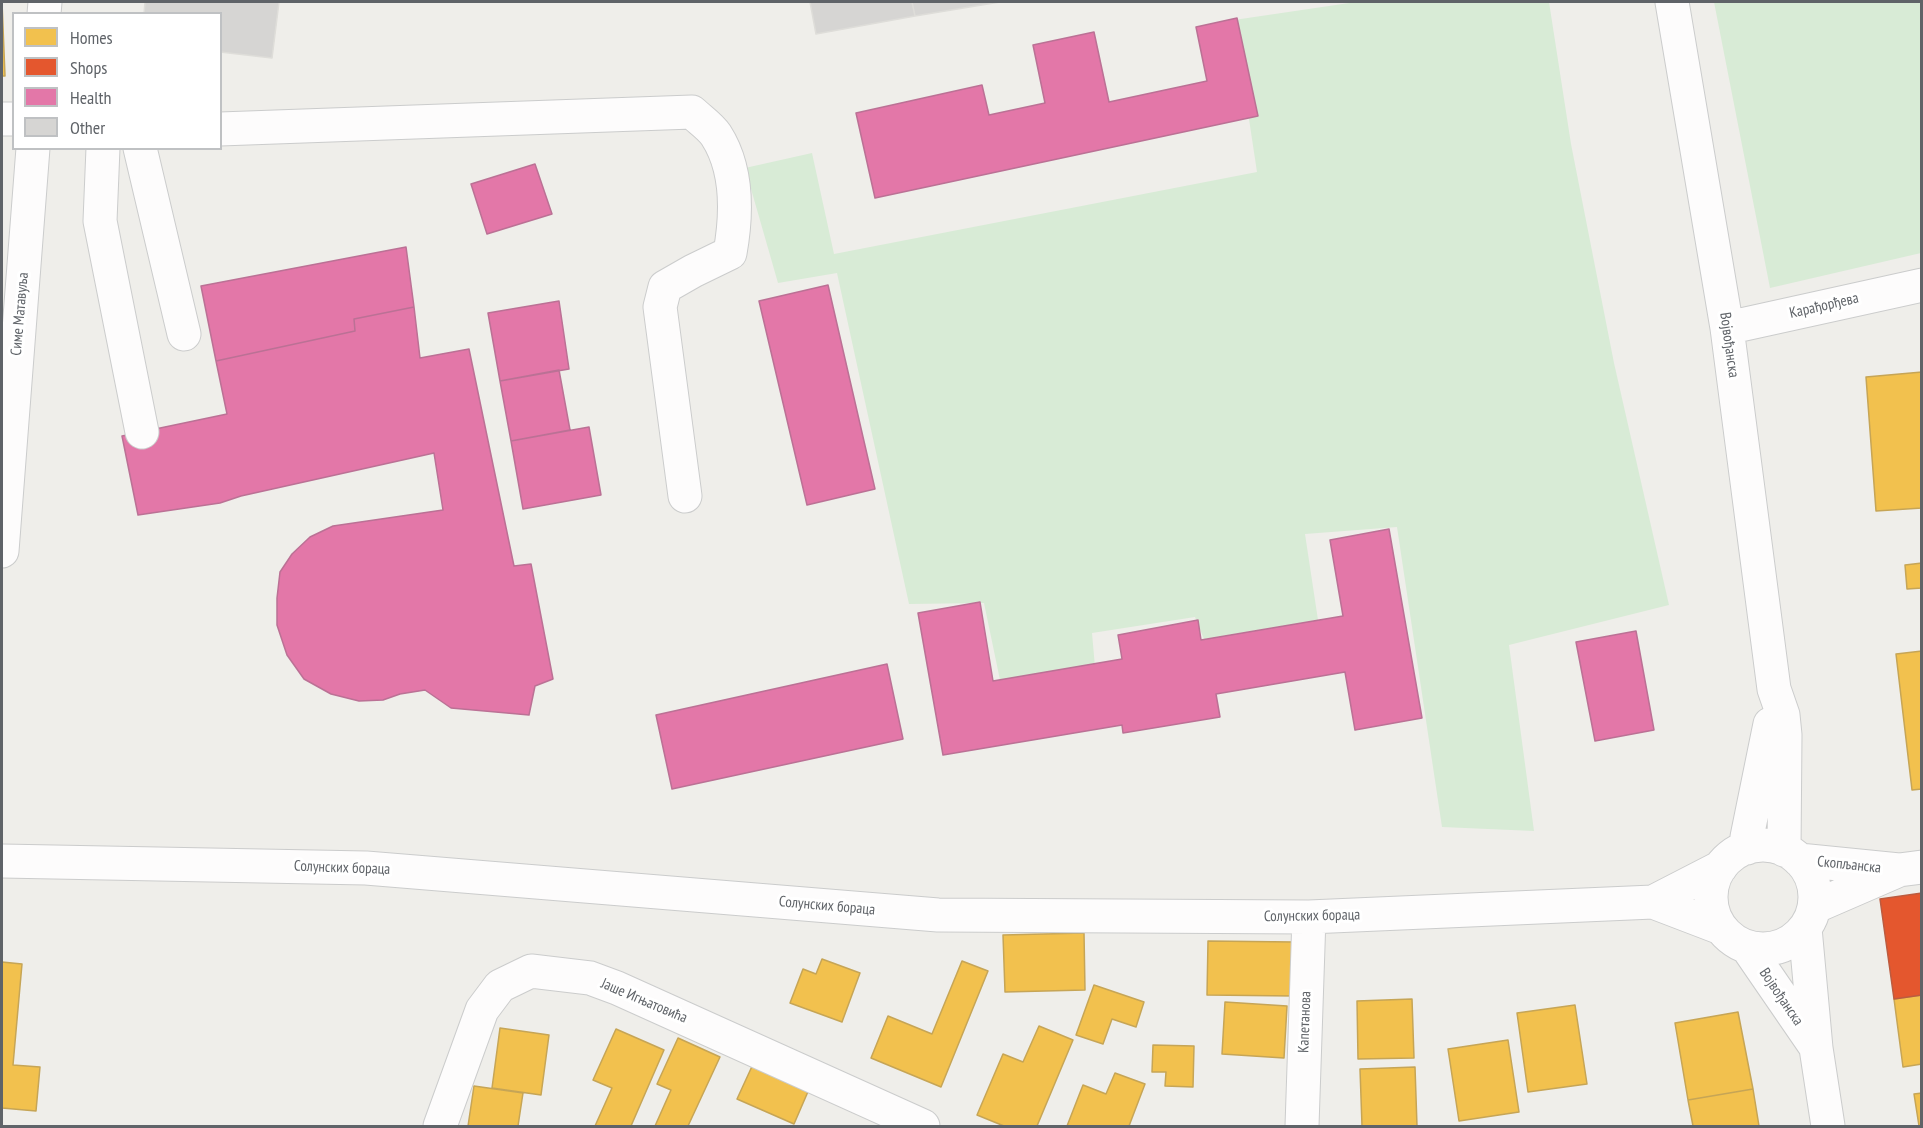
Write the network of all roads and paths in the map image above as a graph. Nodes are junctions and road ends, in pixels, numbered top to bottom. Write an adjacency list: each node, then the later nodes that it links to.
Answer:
1 (1672, 2): 7 (street, Војвођанска)
2 (222, 129): 10 (street)
3 (33, 150): 11 (street, Симе Матавуља)
4 (103, 150): 9 (street)
5 (141, 150): 8 (street)
6 (1922, 285): 7 (street, Карађорђева)
7 (1727, 328): 12 (street, Војвођанска)
8 (184, 334)
9 (142, 432)
10 (686, 496)
11 (2, 551)
12 (1774, 689): 13 (street, Војвођанска); 14 (street, Војвођанска)
13 (1747, 848): 14 (street); 16 (street)
14 (1792, 855): 17 (street, Скопљанска); 20 (street)
15 (2, 861): 19 (street, Солунских бораца)
16 (1721, 867): 18 (street, Солунских бораца); 21 (street)
17 (1910, 869): 20 (street, Скопљанска)
18 (1653, 902): 19 (street, Солунских бораца); 21 (street, Солунских бораца)
19 (1309, 917): 26 (street, Капетанова)
20 (1810, 917): 22 (street); 23 (street, Војвођанска)
21 (1721, 928): 22 (street)
22 (1747, 947): 23 (street, Војвођанска)
23 (1816, 1048): 27 (street, Војвођанска)
24 (440, 1126): 25 (street, Јаше Игњатовића)
25 (924, 1126)
26 (1302, 1126)
27 (1828, 1126)

